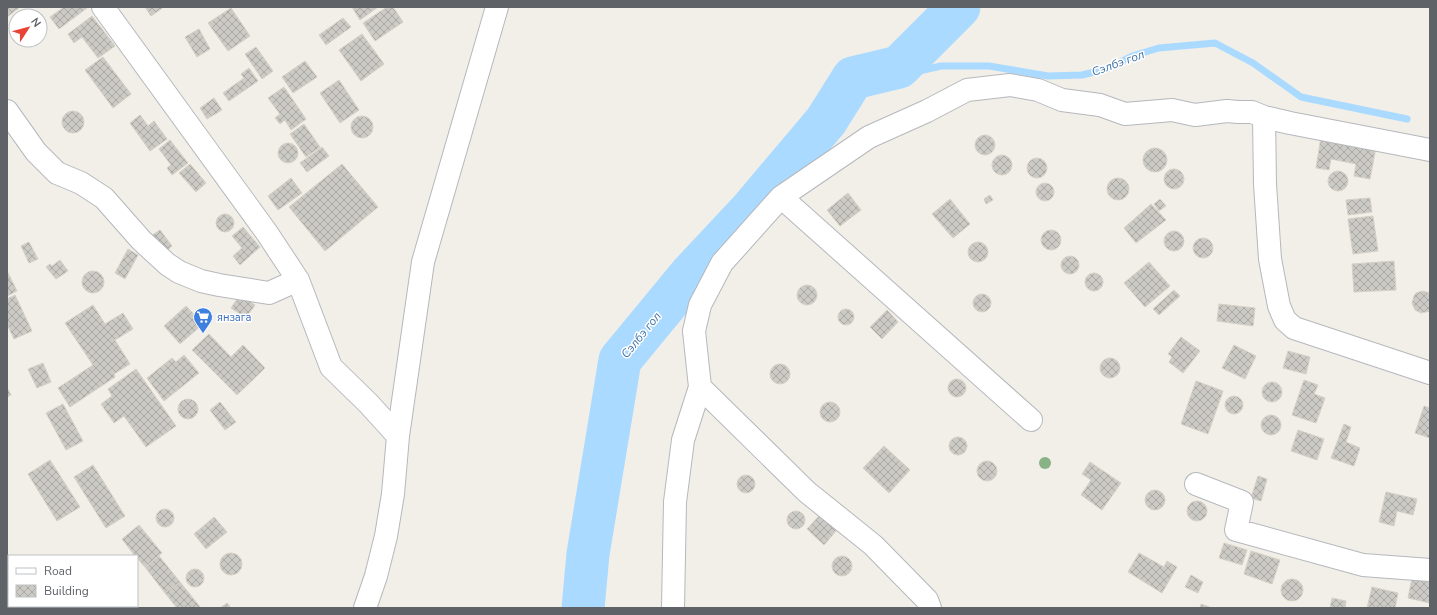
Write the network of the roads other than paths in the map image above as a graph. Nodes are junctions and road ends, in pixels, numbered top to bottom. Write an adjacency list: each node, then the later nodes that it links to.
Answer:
1 (102, 7): 7 (street)
2 (497, 7): 11 (street)
3 (7, 111): 7 (street)
4 (1264, 117): 5 (street); 6 (street); 8 (street)
5 (1430, 150)
6 (782, 197): 9 (street); 10 (street)
7 (298, 280): 11 (street)
8 (1430, 373)
9 (700, 387): 15 (street); 16 (street)
10 (1031, 420)
11 (398, 436): 14 (street)
12 (1196, 484): 13 (street)
13 (1430, 570)
14 (365, 608)
15 (673, 608)
16 (930, 608)

